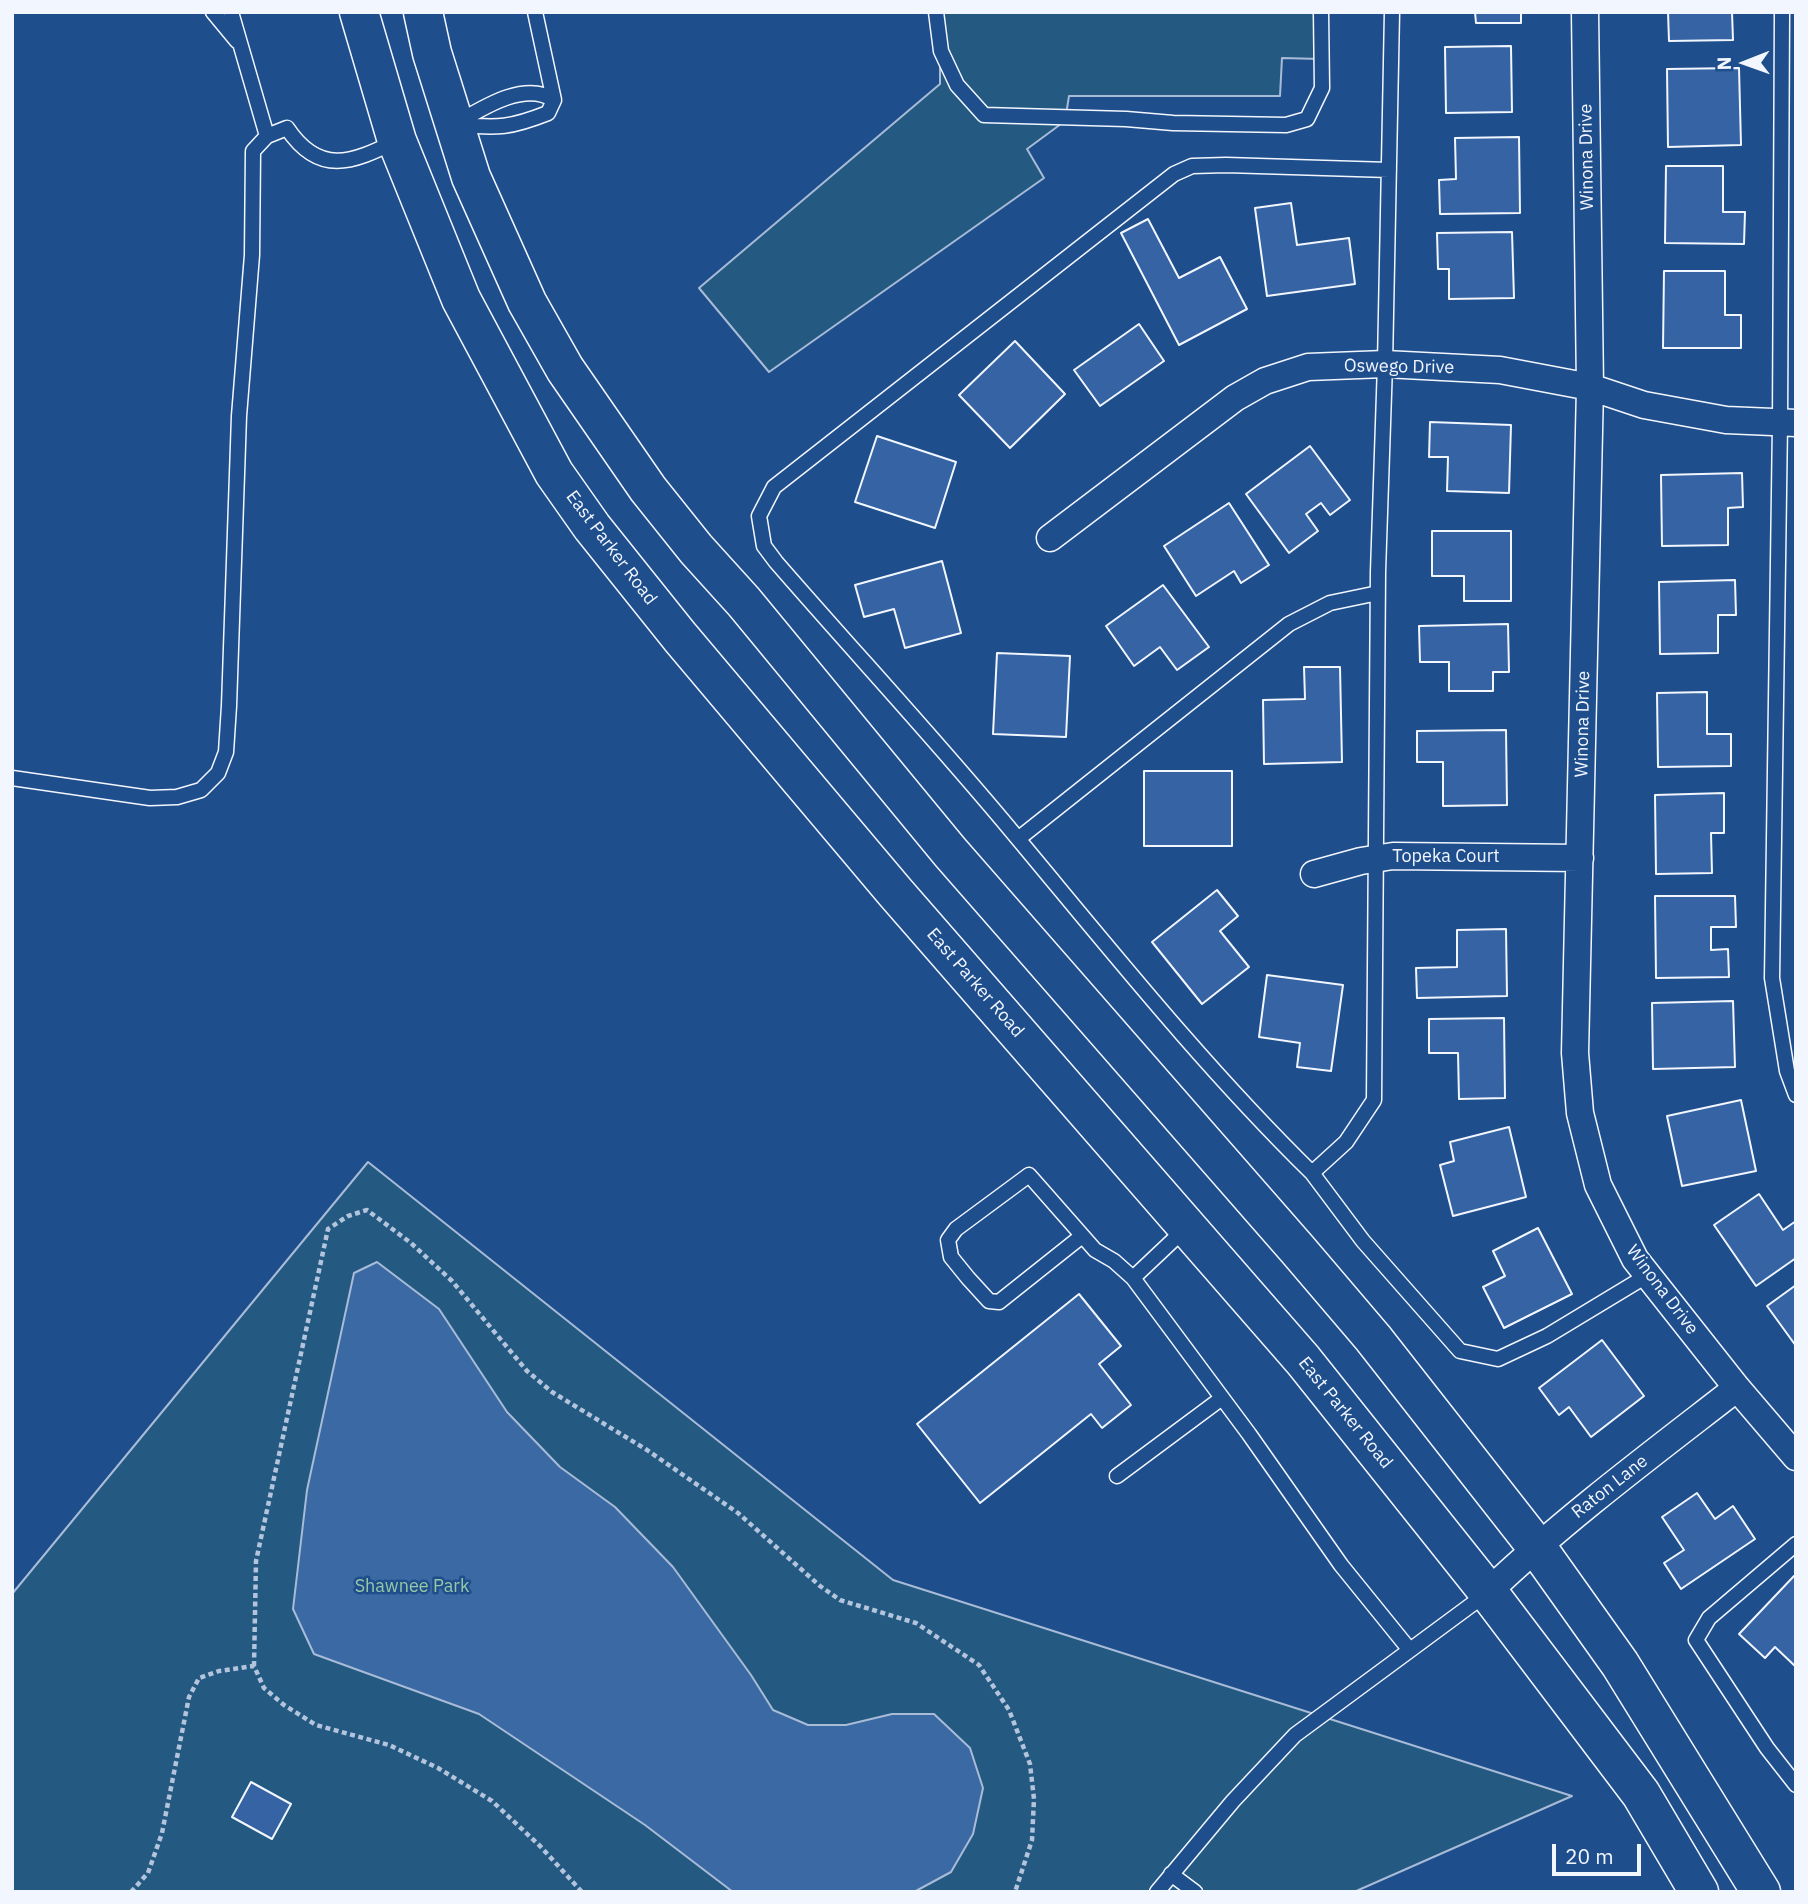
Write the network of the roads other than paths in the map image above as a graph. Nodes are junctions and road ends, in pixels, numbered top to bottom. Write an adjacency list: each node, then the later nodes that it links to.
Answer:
1 (213, 12): 11 (lane)
2 (231, 12): 11 (lane)
3 (359, 12): 15 (main road, East Parker Road)
4 (423, 12): 13 (main road)
5 (535, 12): 12 (lane)
6 (936, 12): 7 (lane)
7 (1321, 12)
8 (1392, 12): 16 (lane)
9 (1585, 12): 18 (street, Winona Drive)
10 (1782, 12): 19 (lane)
11 (240, 45): 14 (lane)
12 (554, 100): 13 (lane); 13 (lane)
13 (454, 125): 15 (main road); 38 (main road)
14 (267, 136): 15 (lane); 22 (lane)
15 (397, 141): 29 (main road, East Parker Road)
16 (1389, 170): 17 (lane); 23 (lane)
17 (1385, 364): 18 (street, Oswego Drive); 20 (street, Oswego Drive); 21 (lane)
18 (1590, 387): 19 (street, Oswego Drive); 25 (street, Winona Drive)
19 (1788, 423): 27 (lane)
20 (1050, 538)
21 (1378, 593): 23 (lane); 24 (lane)
22 (12, 778)
23 (1018, 839): 28 (lane)
24 (1377, 858): 25 (street, Topeka Court); 26 (street, Topeka Court); 28 (lane)
25 (1580, 858): 31 (street, Winona Drive)
26 (1314, 874)
27 (1796, 1095)
28 (1312, 1173): 31 (lane)
29 (1187, 1227): 32 (lane); 39 (main road, East Parker Road)
30 (1082, 1236): 30 (lane); 32 (lane)
31 (1648, 1275): 33 (street, Winona Drive)
32 (1133, 1278): 34 (lane)
33 (1737, 1388): 35 (street, Winona Drive); 38 (street, Raton Lane)
34 (1222, 1398): 36 (lane); 40 (lane)
35 (1796, 1457)
36 (1117, 1476)
37 (1796, 1544): 41 (lane)
38 (1536, 1546): 39 (street, Raton Lane); 46 (main road)
39 (1488, 1592): 40 (lane); 45 (main road, East Parker Road)
40 (1409, 1649): 42 (lane)
41 (1796, 1785)
42 (1171, 1874): 43 (lane); 44 (lane)
43 (1157, 1892)
44 (1195, 1892)
45 (1699, 1892)
46 (1761, 1892)

